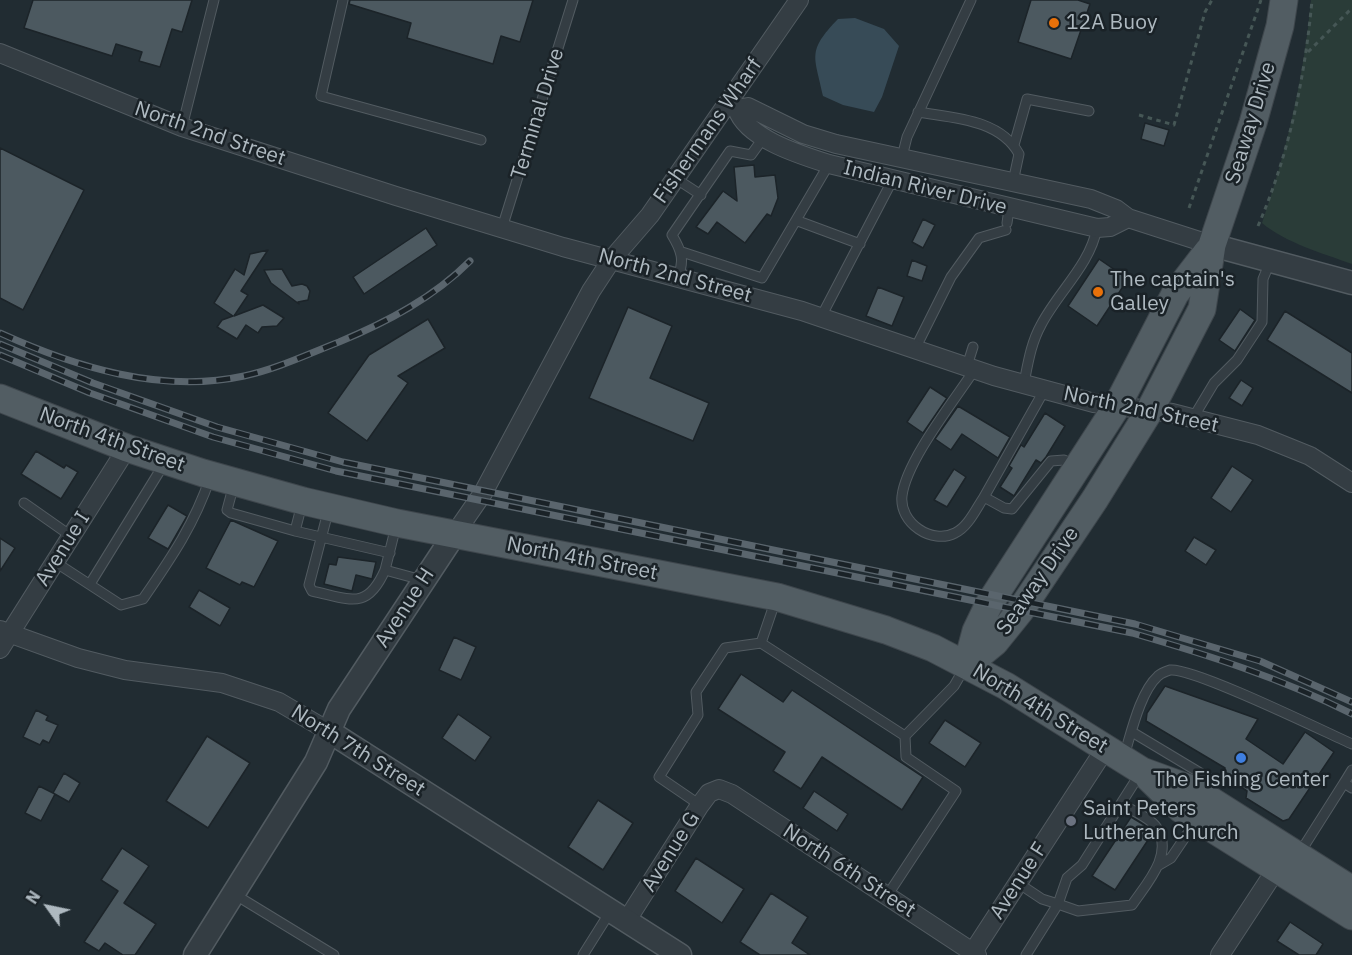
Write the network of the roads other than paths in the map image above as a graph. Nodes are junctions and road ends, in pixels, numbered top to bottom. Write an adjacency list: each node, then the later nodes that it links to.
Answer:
1 (214, 0): 11 (lane)
2 (343, 0): 13 (lane)
3 (573, 0): 24 (lane, Terminal Drive)
4 (799, 0): 8 (street, Fishermans Wharf)
5 (971, 0): 10 (lane)
6 (1284, 0): 27 (main road, Seaway Drive)
7 (0, 53): 11 (street, North 2nd Street)
8 (732, 106): 12 (street, Indian River Drive); 15 (street, Indian River Drive); 17 (street, Fishermans Wharf)
9 (1089, 111): 14 (lane)
10 (918, 112): 14 (lane); 15 (lane)
11 (182, 127): 24 (street, North 2nd Street)
12 (764, 137): 16 (street, Indian River Drive); 20 (lane)
13 (481, 141)
14 (1014, 145): 19 (lane)
15 (902, 157): 19 (street, Indian River Drive)
16 (829, 164): 18 (street, Indian River Drive); 22 (lane)
17 (675, 178): 20 (lane); 29 (street, Fishermans Wharf)
18 (892, 181): 23 (street, Indian River Drive); 26 (lane)
19 (1013, 182): 21 (street, Indian River Drive)
20 (701, 195): 28 (lane)
21 (1128, 218): 25 (street, Indian River Drive); 27 (street, Indian River Drive)
22 (798, 220): 26 (lane); 28 (lane)
23 (1008, 221): 25 (street, Indian River Drive); 35 (lane)
24 (502, 228): 29 (street, North 2nd Street)
25 (1096, 228): 37 (lane)
26 (860, 244): 33 (lane)
27 (1212, 245): 30 (street); 40 (main road, Seaway Drive); 41 (main road, Seaway Drive)
28 (682, 252): 31 (lane)
29 (612, 260): 31 (street, North 2nd Street); 54 (street, Avenue H)
30 (1271, 261): 32 (street); 42 (lane)
31 (678, 276): 33 (street, North 2nd Street)
32 (1352, 283)
33 (821, 317): 35 (street, North 2nd Street)
34 (973, 347): 36 (lane)
35 (915, 349): 36 (street, North 2nd Street)
36 (971, 368): 37 (street, North 2nd Street); 48 (lane)
37 (1024, 383): 38 (street, North 2nd Street)
38 (1045, 389): 40 (street, North 2nd Street); 48 (lane)
39 (0, 398): 43 (main road, North 4th Street)
40 (1117, 406): 41 (street, North 2nd Street); 45 (main road, Seaway Drive)
41 (1150, 410): 42 (street, North 2nd Street); 65 (main road, Seaway Drive)
42 (1193, 418): 47 (street, North 2nd Street)
43 (127, 448): 44 (main road, North 4th Street); 55 (street, Avenue I)
44 (166, 461): 46 (main road, North 4th Street); 61 (lane)
45 (1078, 468): 48 (lane); 65 (main road, Seaway Drive)
46 (223, 479): 49 (main road, North 4th Street); 53 (lane); 61 (lane)
47 (1352, 483)
48 (984, 497)
49 (303, 501): 51 (main road, North 4th Street); 53 (lane)
50 (24, 503): 55 (lane)
51 (329, 507): 52 (main road, North 4th Street); 56 (lane)
52 (397, 524): 54 (main road, North 4th Street); 57 (lane)
53 (295, 531): 56 (lane)
54 (453, 534): 60 (street, Avenue H); 62 (main road, North 4th Street)
55 (71, 536): 58 (street, Avenue I)
56 (321, 537): 57 (lane); 59 (lane)
57 (390, 553): 59 (lane)
58 (55, 561): 61 (lane); 63 (street, Avenue I)
59 (386, 570): 60 (lane)
60 (424, 581): 66 (street, Avenue H)
61 (90, 584)
62 (777, 597): 64 (lane); 65 (main road, North 4th Street)
63 (3, 638): 66 (street, North 7th Street)
64 (761, 643): 68 (lane); 75 (lane)
65 (966, 665): 68 (lane); 70 (main road, North 4th Street)
66 (330, 732): 81 (street, Avenue H); 84 (street, North 7th Street)
67 (1132, 732): 69 (lane); 70 (lane); 70 (lane)
68 (905, 736): 82 (lane)
69 (1352, 744)
70 (1148, 764): 74 (lane); 76 (main road, North 4th Street); 76 (lane); 79 (street, Avenue F)
71 (1352, 770): 72 (lane)
72 (1348, 785): 77 (lane)
73 (719, 789): 75 (street, Avenue G); 82 (street, North 6th Street)
74 (1121, 804): 78 (lane); 83 (lane)
75 (700, 805): 84 (street, Avenue G)
76 (1201, 808): 77 (main road, North 4th Street); 78 (lane)
77 (1287, 862): 80 (main road, North 4th Street); 85 (main road, North 4th Street); 92 (street)
78 (1159, 865): 83 (lane)
79 (1018, 883): 83 (lane); 86 (street, Avenue F)
80 (1352, 890)
81 (234, 894): 87 (street, Avenue H); 88 (lane)
82 (887, 896): 86 (street, North 6th Street)
83 (1058, 904): 91 (lane)
84 (620, 916): 89 (lane); 90 (street, North 7th Street)
85 (1352, 916)
86 (975, 954)
87 (195, 955)
88 (334, 955)
89 (583, 955)
90 (680, 955)
91 (1026, 955)
92 (1220, 955)

